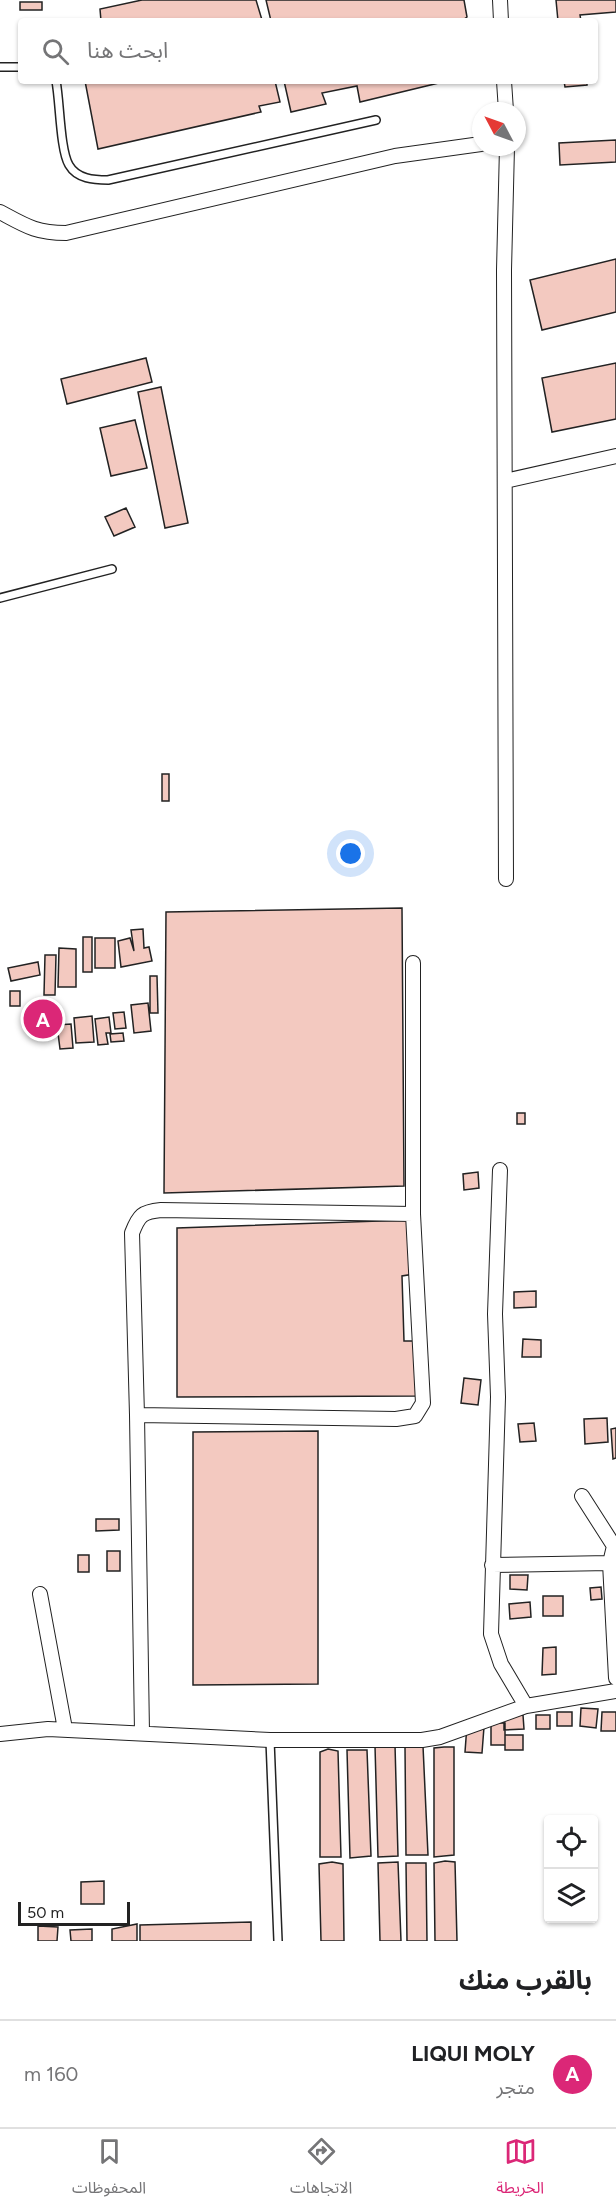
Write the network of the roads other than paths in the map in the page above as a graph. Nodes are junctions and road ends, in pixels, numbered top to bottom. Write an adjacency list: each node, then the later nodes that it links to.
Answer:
1 (500, 0): 2 (street)
2 (501, 18)
3 (0, 67): 4 (lane)
4 (18, 67)
5 (56, 84): 8 (lane)
6 (504, 84): 7 (street)
7 (505, 102)
8 (376, 120)
9 (472, 145): 11 (street)
10 (507, 156): 13 (street)
11 (0, 212)
12 (616, 456): 13 (street)
13 (505, 481): 16 (street)
14 (112, 569): 15 (lane)
15 (0, 598)
16 (506, 879)
17 (413, 963): 19 (street)
18 (500, 1170): 24 (street)
19 (413, 1214): 20 (street); 20 (street)
20 (137, 1415): 30 (street)
21 (582, 1496): 22 (street)
22 (615, 1546): 23 (street)
23 (610, 1563): 24 (street); 26 (street)
24 (492, 1565): 28 (street)
25 (40, 1594): 29 (street)
26 (616, 1678)
27 (616, 1692): 28 (street)
28 (526, 1706): 32 (street)
29 (65, 1729): 30 (street); 31 (street)
30 (142, 1732): 32 (street)
31 (0, 1734)
32 (270, 1740): 33 (lane)
33 (278, 1941)

